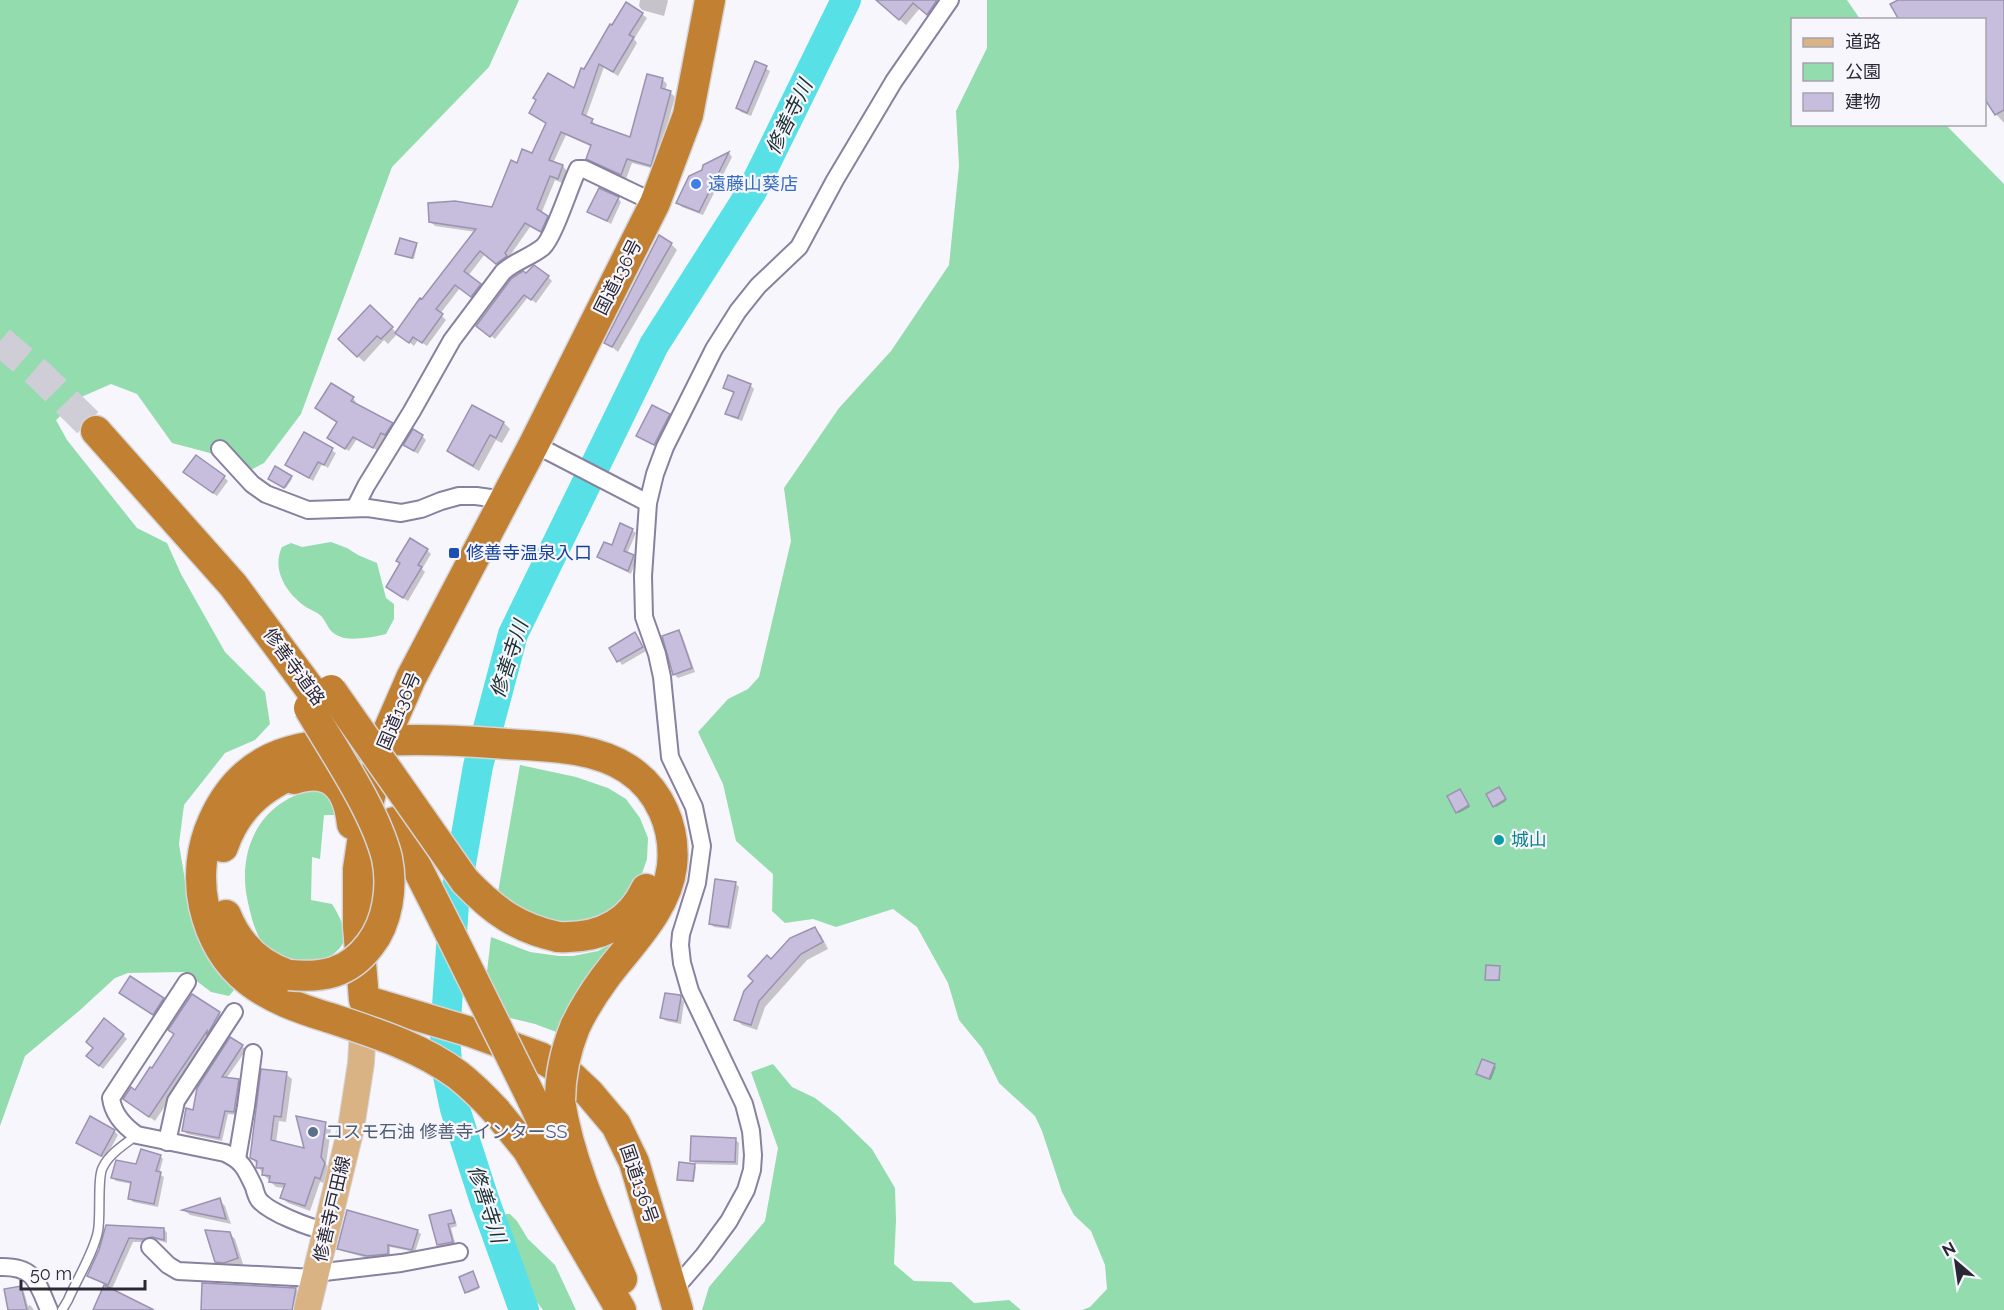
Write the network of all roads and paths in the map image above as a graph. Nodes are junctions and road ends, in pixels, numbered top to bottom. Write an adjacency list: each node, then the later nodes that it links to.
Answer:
1 (710, 0): 3 (highway, 国道136号)
2 (950, 0): 9 (street)
3 (655, 203): 5 (highway, 国道136号); 10 (street)
4 (96, 431): 7 (highway, 修善寺道路)
5 (541, 448): 8 (highway, 国道136号); 9 (street)
6 (220, 449): 10 (street)
7 (144, 485): 11 (highway, 修善寺道路); 11 (highway)
8 (505, 500): 10 (street); 12 (highway, 国道136号)
9 (648, 503): 29 (street)
10 (356, 508)
11 (319, 700): 13 (highway, bridge); 14 (highway, bridge); 20 (highway, 修善寺道路, bridge)
12 (384, 740): 13 (highway); 14 (highway); 15 (highway, 国道136号); 33 (highway, bridge)
13 (514, 750): 20 (highway, bridge)
14 (266, 788): 15 (highway)
15 (358, 869): 17 (highway, 国道136号)
16 (187, 982): 21 (street)
17 (364, 1000): 24 (main road, 修善寺戸田線); 29 (highway, 国道136号)
18 (234, 1012): 22 (street)
19 (253, 1053): 23 (street)
20 (546, 1100): 34 (highway); 35 (highway)
21 (137, 1135): 22 (street); 31 (lane)
22 (167, 1142): 23 (street)
23 (237, 1159): 24 (street)
24 (326, 1231): 28 (main road, 修善寺戸田線)
25 (150, 1247): 28 (street)
26 (459, 1252): 28 (street)
27 (0, 1267): 30 (street)
28 (316, 1276): 32 (main road, 修善寺戸田線)
29 (675, 1301)
30 (49, 1310)
31 (62, 1310)
32 (308, 1310)
33 (621, 1310)
34 (629, 1310)
35 (634, 1310)

